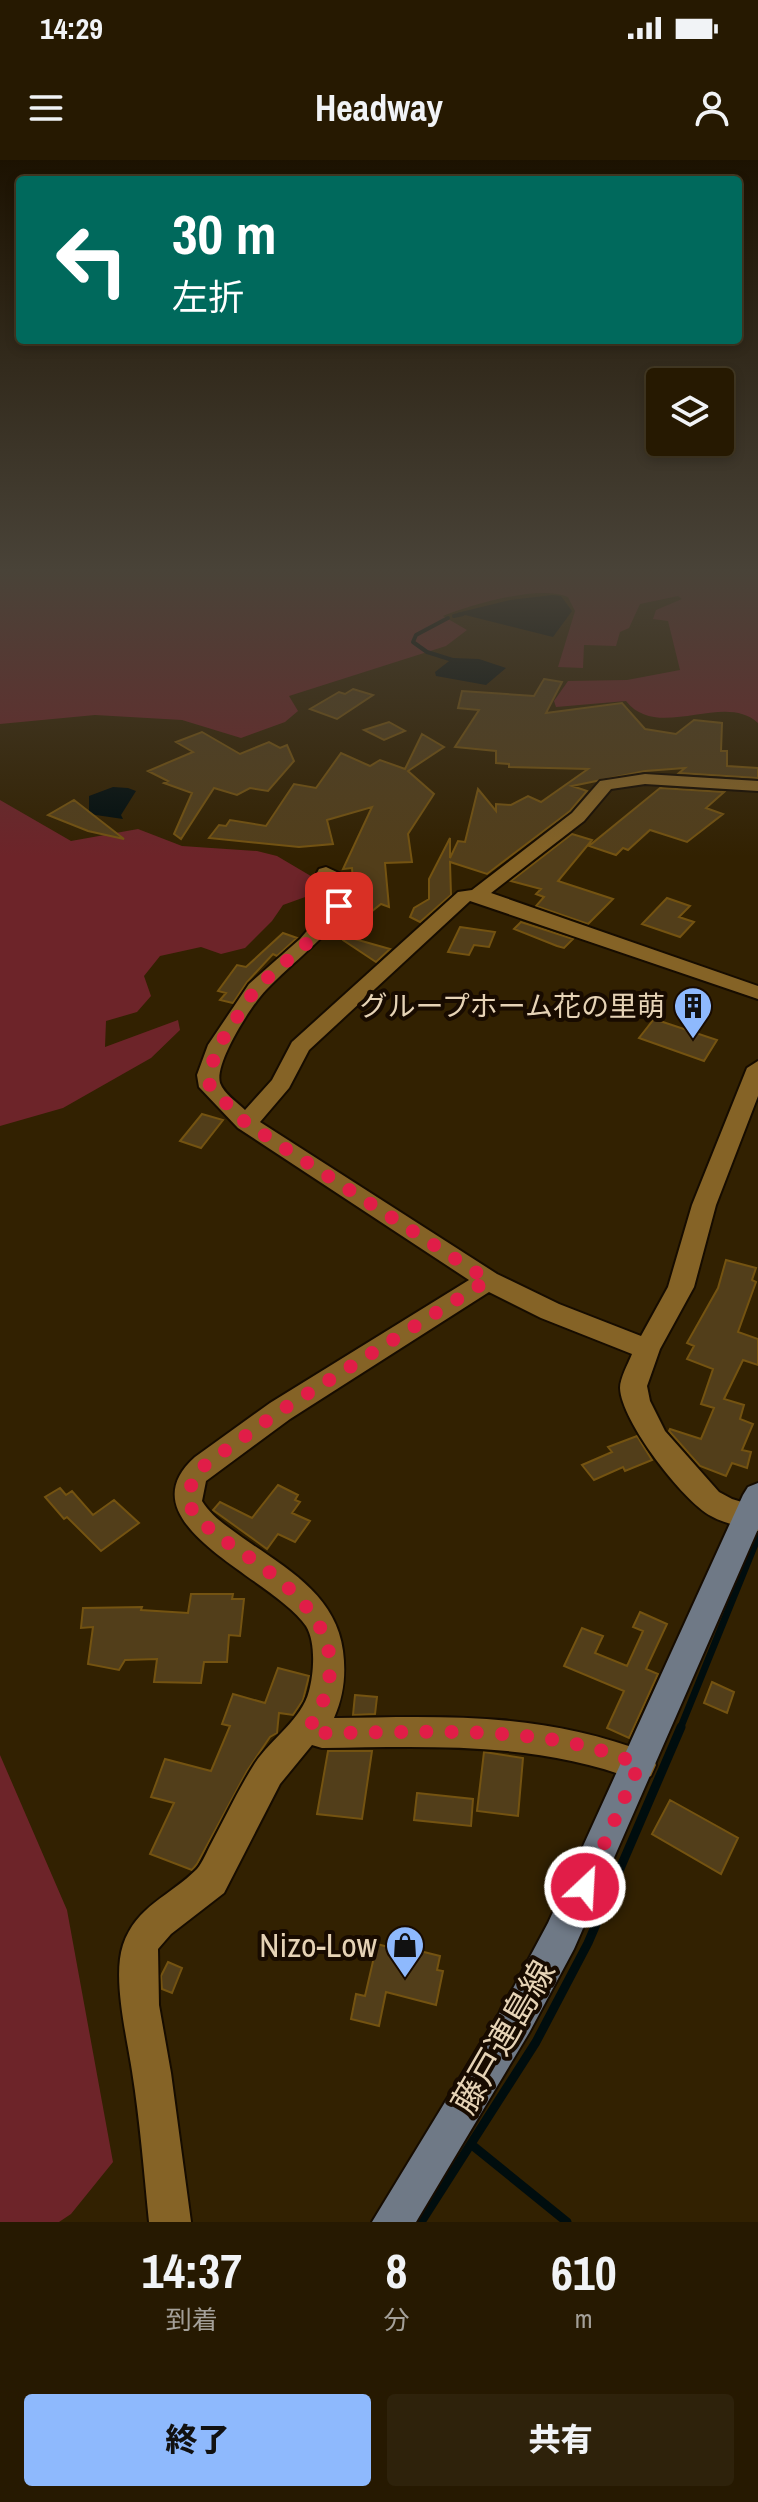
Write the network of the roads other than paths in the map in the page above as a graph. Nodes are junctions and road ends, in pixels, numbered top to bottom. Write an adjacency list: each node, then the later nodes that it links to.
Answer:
1 (758, 786): 3 (street)
2 (326, 873): 6 (street)
3 (477, 895): 4 (street); 6 (street)
4 (758, 993)
5 (758, 1068): 8 (street)
6 (246, 1123): 7 (street)
7 (488, 1280): 8 (street); 10 (street)
8 (647, 1349): 9 (street)
9 (756, 1510): 11 (main road, 藤戸連島線)
10 (308, 1729): 11 (street); 12 (street)
11 (639, 1765): 13 (main road, 藤戸連島線)
12 (170, 2222)
13 (393, 2222)

